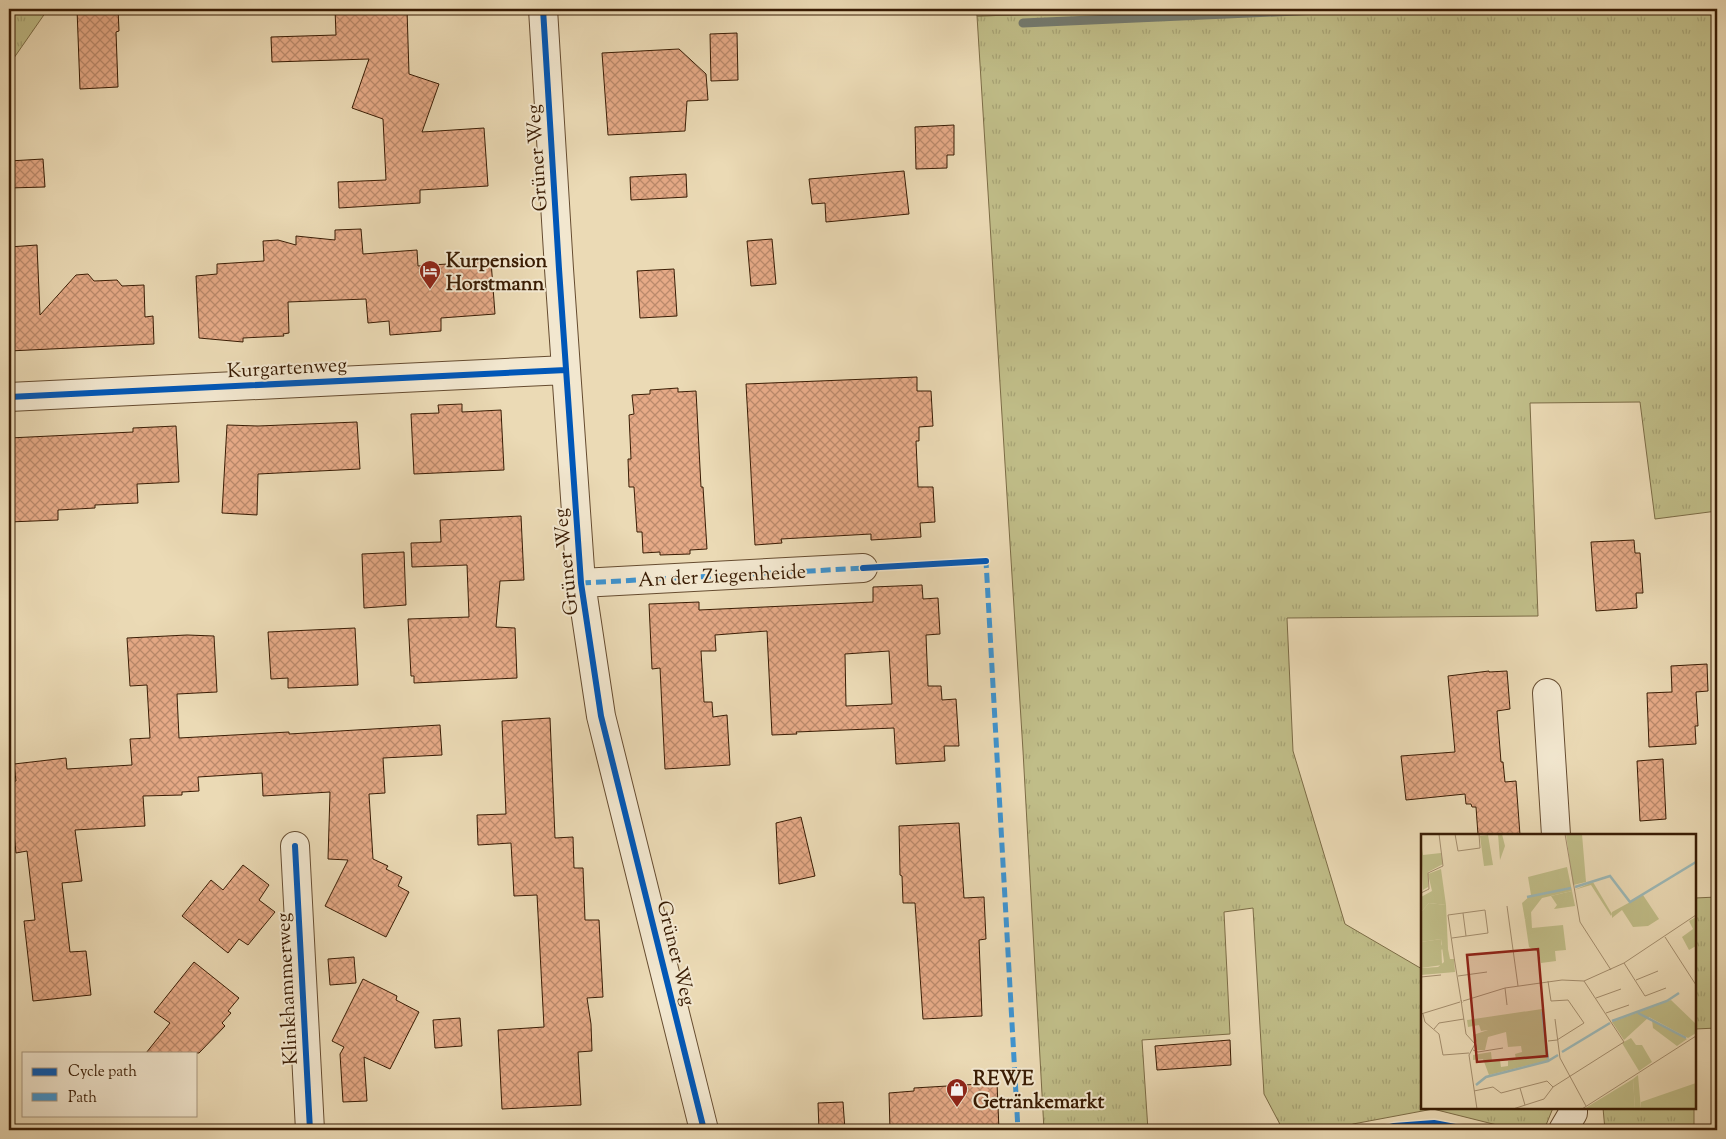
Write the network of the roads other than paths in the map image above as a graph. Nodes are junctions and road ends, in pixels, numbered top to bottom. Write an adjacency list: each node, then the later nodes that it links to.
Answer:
1 (543, 9): 2 (street, Grüner Weg)
2 (566, 370): 3 (street, Kurgartenweg); 5 (street, Grüner Weg)
3 (9, 397)
4 (863, 568): 5 (street, An der Ziegenheide)
5 (581, 583): 11 (street, Grüner Weg)
6 (1547, 693): 7 (street)
7 (1556, 834)
8 (295, 846): 10 (street, Klinkhammerweg)
9 (1573, 1109): 12 (street)
10 (310, 1130)
11 (704, 1130)
12 (1563, 1130)

